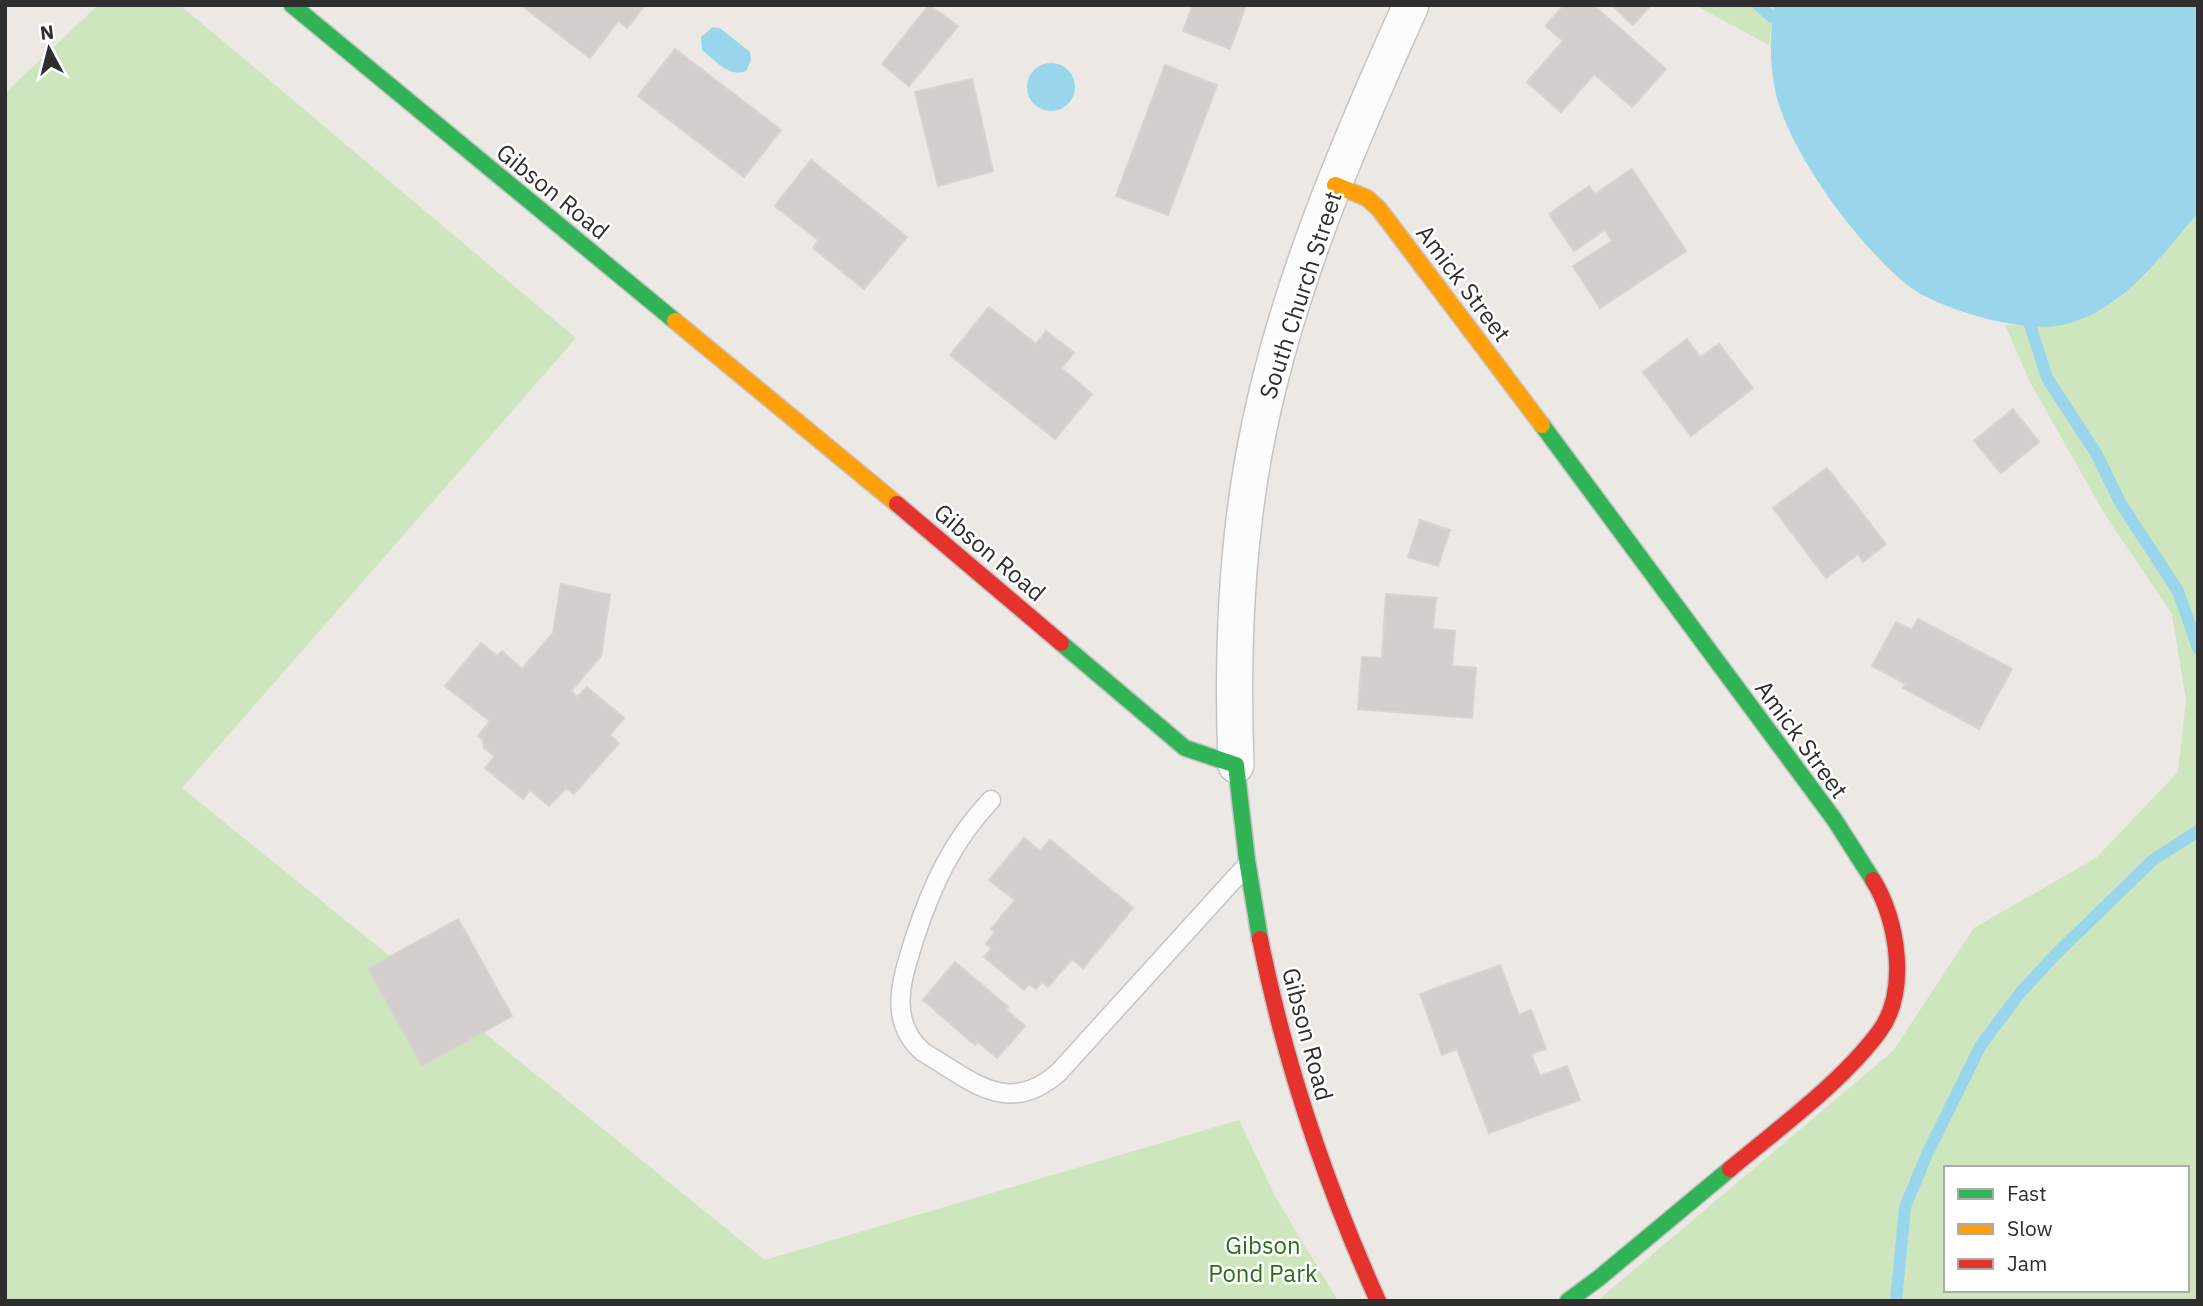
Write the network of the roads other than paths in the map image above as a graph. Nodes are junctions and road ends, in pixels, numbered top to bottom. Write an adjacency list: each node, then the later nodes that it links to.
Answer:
1 (292, 5): 4 (street, Gibson Road)
2 (1411, 5): 3 (street, South Church Street)
3 (1335, 185): 4 (street, South Church Street); 8 (street, Amick Street)
4 (1236, 765): 6 (street, Gibson Road)
5 (991, 800): 6 (lane)
6 (1248, 863): 7 (street, Gibson Road)
7 (1378, 1301)
8 (1567, 1301)

